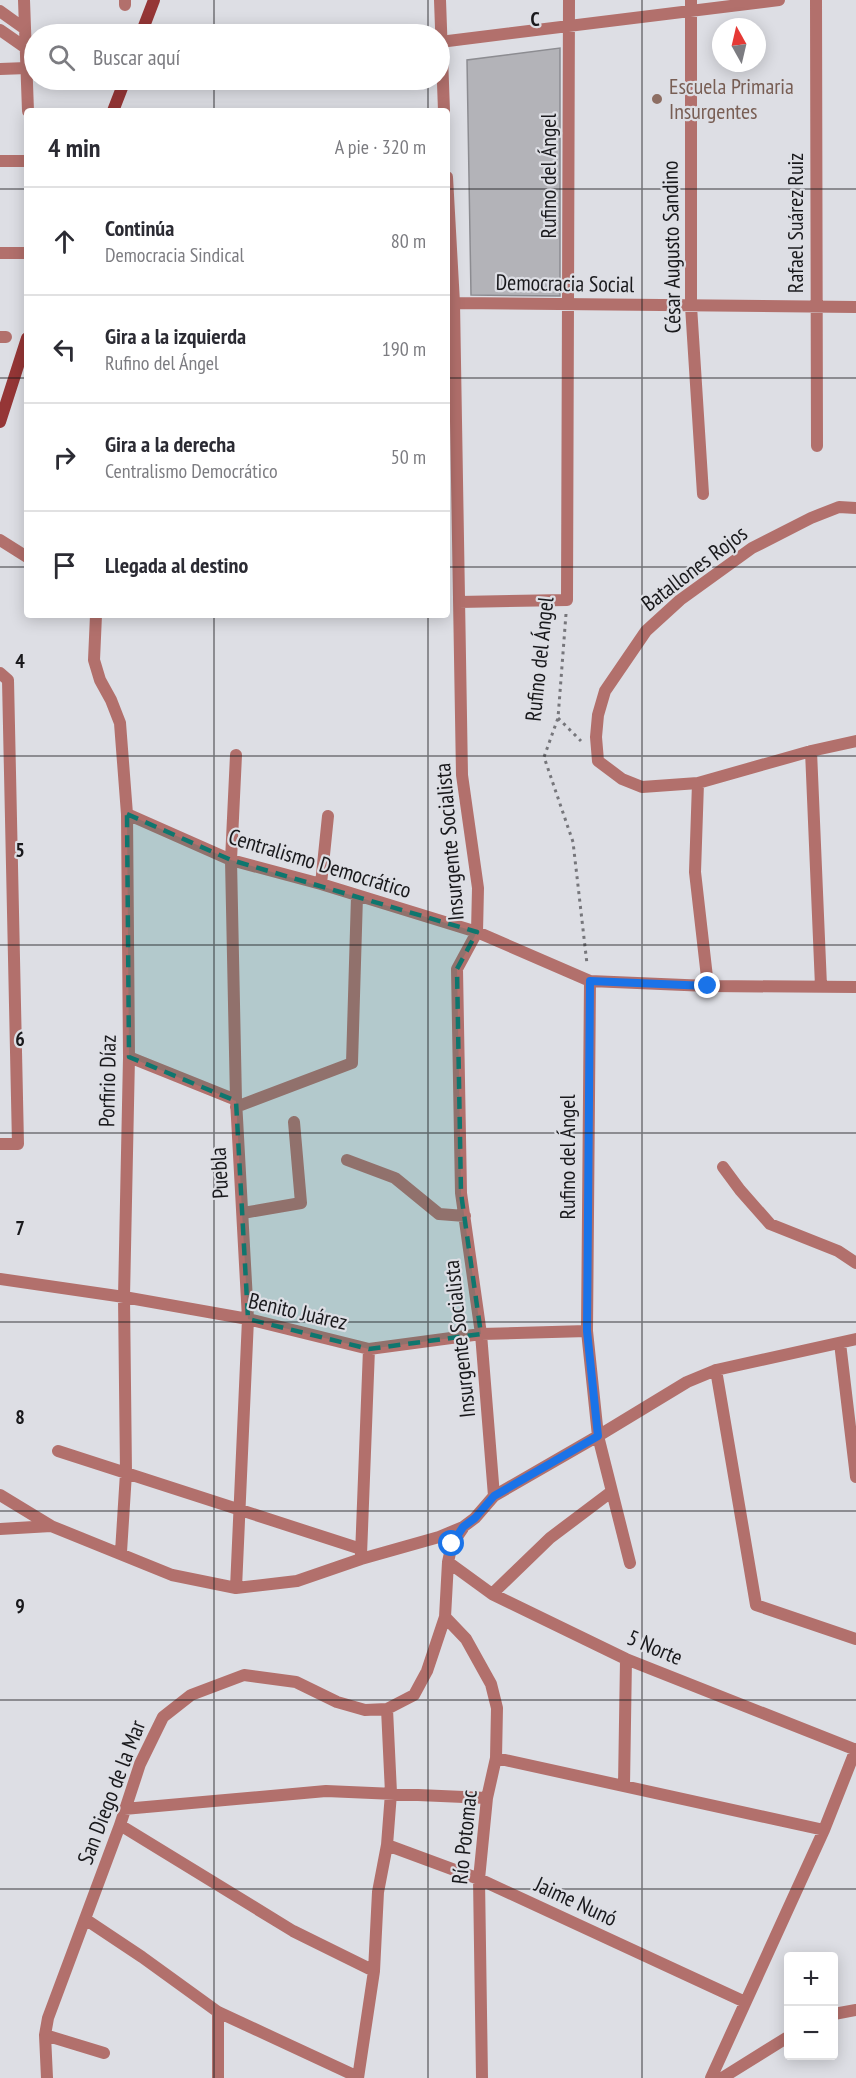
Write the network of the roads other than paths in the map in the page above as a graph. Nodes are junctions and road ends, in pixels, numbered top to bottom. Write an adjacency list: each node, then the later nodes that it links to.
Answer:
1 (24, 0): 9 (street)
2 (154, 0): 10 (main road)
3 (440, 0): 11 (street)
4 (569, 0): 12 (street, Rufino del Ángel)
5 (779, 0): 7 (street)
6 (816, 0): 33 (street, Rafael Suárez Ruiz)
7 (691, 5): 12 (street); 32 (street, César Augusto Sandino)
8 (0, 11): 13 (street)
9 (25, 24)
10 (145, 24)
11 (440, 24)
12 (569, 26): 15 (street); 31 (street, Rufino del Ángel)
13 (24, 28)
14 (0, 30): 16 (street)
15 (450, 41)
16 (24, 47)
17 (24, 68): 18 (street)
18 (0, 69)
19 (28, 90): 22 (street)
20 (124, 90): 23 (main road)
21 (443, 90): 24 (street)
22 (28, 108)
23 (115, 108)
24 (444, 108)
25 (0, 161): 26 (street)
26 (24, 161)
27 (450, 231): 30 (street, Insurgente Socialista)
28 (0, 253): 29 (street)
29 (24, 253)
30 (454, 303): 31 (street, Democracia Social); 42 (street, Insurgente Socialista)
31 (569, 304): 32 (street, Democracia Social); 42 (street, Rufino del Ángel)
32 (691, 306): 33 (street, Democracia Social); 38 (street, César Augusto Sandino)
33 (816, 307): 34 (street, Democracia Social); 37 (street, Rafael Suárez Ruiz)
34 (856, 308)
35 (24, 347): 36 (main road)
36 (0, 422)
37 (817, 446)
38 (703, 494)
39 (856, 508): 49 (street, Batallones Rojos)
40 (0, 540): 41 (street)
41 (24, 555)
42 (459, 602): 55 (street, Insurgente Socialista)
43 (96, 618): 50 (street, Porfirio Díaz)
44 (0, 673): 45 (street)
45 (4, 701): 64 (street)
46 (856, 741): 47 (street)
47 (811, 751): 49 (street); 58 (street)
48 (236, 755): 52 (street, Puebla)
49 (698, 783): 57 (street)
50 (127, 814): 52 (street, Centralismo Democrático); 61 (street, Porfirio Díaz)
51 (328, 816): 53 (street)
52 (231, 860): 53 (street, Centralismo Democrático); 62 (street, Puebla)
53 (321, 884): 54 (street, Centralismo Democrático)
54 (357, 896): 55 (street, Centralismo Democrático); 62 (street)
55 (477, 932): 56 (street, Centralismo Democrático); 68 (street, Insurgente Socialista)
56 (590, 981): 57 (street, Centralismo Democrático); 73 (street, Rufino del Ángel)
57 (708, 986): 58 (street, Centralismo Democrático)
58 (821, 986): 59 (street, Centralismo Democrático)
59 (856, 986): 60 (street)
60 (856, 992)
61 (129, 1057): 62 (street); 71 (street, Porfirio Díaz)
62 (236, 1103): 67 (street, Puebla)
63 (294, 1122): 67 (street)
64 (0, 1144)
65 (347, 1160): 68 (street)
66 (723, 1167): 69 (street)
67 (243, 1213): 72 (street, Puebla)
68 (465, 1216): 74 (street, Insurgente Socialista)
69 (856, 1263)
70 (0, 1279): 71 (street, Benito Juárez)
71 (124, 1297): 72 (street, Benito Juárez); 81 (street, Porfirio Díaz)
72 (248, 1319): 77 (street, Benito Juárez); 86 (street, Puebla)
73 (587, 1331): 74 (street, Benito Juárez); 79 (street, Rufino del Ángel)
74 (482, 1334): 77 (street, Benito Juárez); 85 (street, Insurgente Socialista)
75 (856, 1339): 76 (street)
76 (840, 1343): 78 (street); 82 (street)
77 (369, 1349): 91 (street)
78 (716, 1370): 79 (street); 97 (street)
79 (598, 1436): 83 (street, Rufino del Ángel); 85 (street)
80 (58, 1451): 81 (street)
81 (126, 1473): 86 (street); 90 (street, Porfirio Díaz)
82 (856, 1477)
83 (611, 1492): 93 (street, Rufino del Ángel); 95 (street)
84 (0, 1495): 87 (street)
85 (494, 1496): 88 (street)
86 (241, 1510): 91 (street); 94 (street, Puebla)
87 (51, 1526): 89 (street); 90 (street)
88 (463, 1527): 91 (street); 92 (street, San Diego de la Mar)
89 (0, 1529)
90 (121, 1552): 94 (street)
91 (361, 1554): 94 (street)
92 (448, 1562): 95 (street, 5 Norte); 96 (street, San Diego de la Mar)
93 (630, 1563)
94 (236, 1588)
95 (492, 1594): 98 (street, 5 Norte)
96 (445, 1617): 99 (street, San Diego de la Mar); 101 (street, Río Potomac)
97 (856, 1639)
98 (626, 1659): 100 (street, 5 Norte); 102 (street)
99 (387, 1709): 103 (street); 105 (street, San Diego de la Mar)
100 (856, 1750): 107 (street)
101 (496, 1758): 102 (street); 104 (street, Río Potomac)
102 (624, 1786): 107 (street)
103 (391, 1793): 104 (street); 105 (street); 108 (street)
104 (488, 1798): 109 (street, Río Potomac)
105 (124, 1809): 106 (street, San Diego de la Mar)
106 (120, 1825): 110 (street, San Diego de la Mar); 111 (street)
107 (824, 1830): 112 (street)
108 (387, 1845): 109 (street, Jaime Nunó); 111 (street)
109 (479, 1879): 112 (street, Jaime Nunó); 122 (street, Río Potomac)
110 (85, 1919): 114 (street); 116 (street, San Diego de la Mar)
111 (374, 1971): 119 (street)
112 (745, 2002): 123 (street)
113 (856, 2010): 115 (street)
114 (218, 2012): 119 (street); 121 (street)
115 (838, 2013)
116 (45, 2036): 118 (street); 120 (street, San Diego de la Mar)
117 (784, 2040): 124 (street)
118 (104, 2053)
119 (358, 2077)
120 (47, 2078)
121 (218, 2078)
122 (482, 2078)
123 (711, 2078)
124 (722, 2078)

